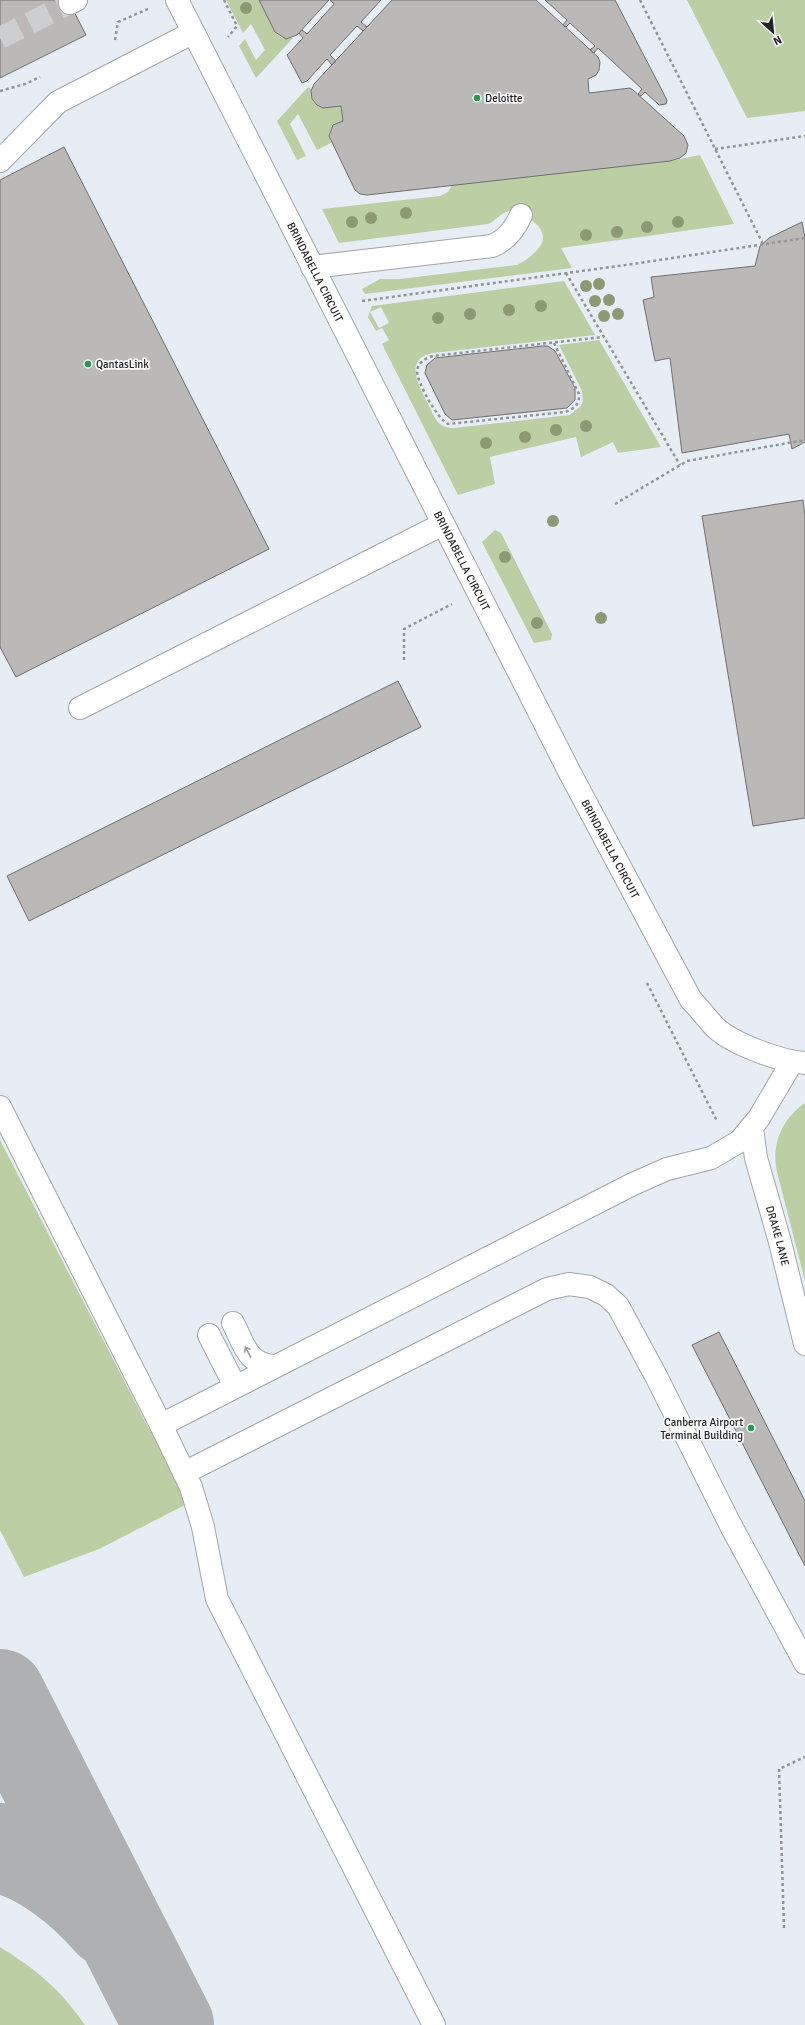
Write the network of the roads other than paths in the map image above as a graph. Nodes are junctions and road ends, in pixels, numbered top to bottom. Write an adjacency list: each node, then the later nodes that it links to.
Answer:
1 (177, 0): 2 (street, BRINDABELLA CIRCUIT)
2 (192, 33): 3 (street); 5 (street, BRINDABELLA CIRCUIT)
3 (0, 161)
4 (521, 215): 5 (street)
5 (312, 267): 6 (street, BRINDABELLA CIRCUIT)
6 (443, 524): 7 (street); 8 (street, BRINDABELLA CIRCUIT)
7 (80, 708)
8 (799, 1062): 10 (street)
9 (0, 1107): 16 (street)
10 (752, 1128): 13 (street, DRAKE LANE); 14 (street)
11 (233, 1323): 14 (street, one-way to 11)
12 (210, 1335): 15 (street)
13 (805, 1344)
14 (274, 1366): 15 (street)
15 (235, 1386): 16 (street)
16 (161, 1425): 17 (street)
17 (184, 1473): 18 (street); 19 (street)
18 (805, 1663)
19 (434, 2025)

